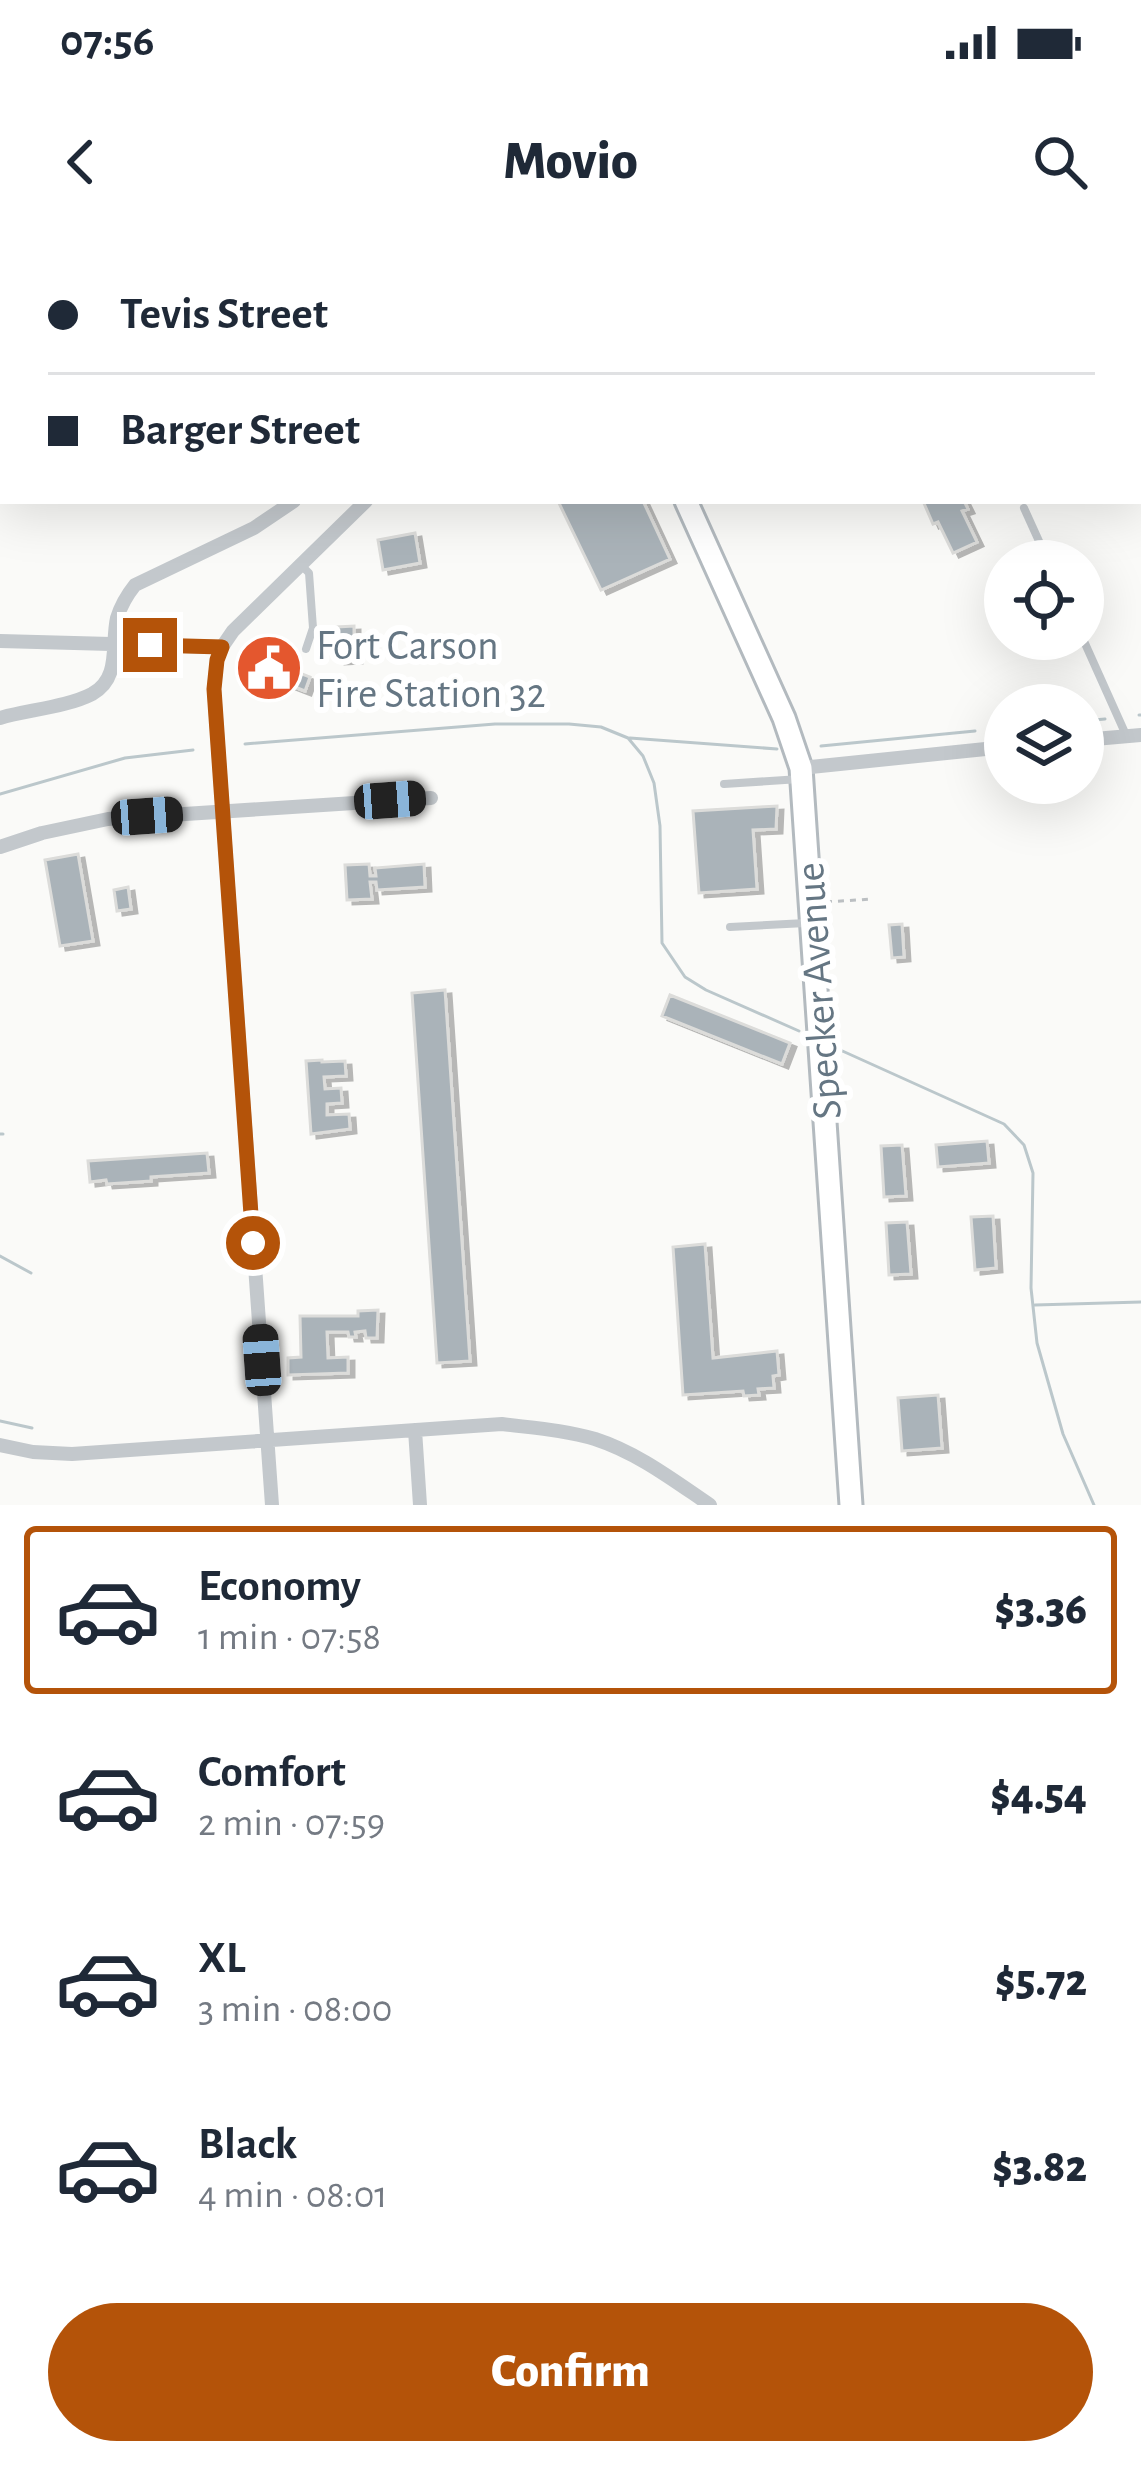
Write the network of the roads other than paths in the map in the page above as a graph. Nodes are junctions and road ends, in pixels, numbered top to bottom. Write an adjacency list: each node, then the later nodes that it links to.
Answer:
1 (290, 504): 8 (street)
2 (363, 504): 6 (street)
3 (687, 504): 16 (street, Specker Avenue)
4 (1024, 508): 5 (lane)
5 (1038, 540)
6 (300, 564): 9 (street); 10 (lane)
7 (0, 641): 8 (street)
8 (114, 644): 9 (street); 12 (street)
9 (222, 647): 19 (street)
10 (306, 649)
11 (1094, 660): 13 (lane)
12 (0, 718)
13 (1134, 736): 14 (street)
14 (1104, 738)
15 (984, 750): 16 (street)
16 (802, 773): 17 (lane); 21 (street, Specker Avenue)
17 (724, 784)
18 (431, 798): 19 (street)
19 (224, 810): 20 (street); 24 (street)
20 (0, 847)
21 (813, 912): 22 (lane); 29 (street, Specker Avenue)
22 (730, 927)
23 (415, 1430): 24 (street); 27 (street); 28 (street)
24 (267, 1439): 25 (street); 26 (street)
25 (0, 1445)
26 (272, 1505)
27 (420, 1505)
28 (710, 1505)
29 (851, 1505)

